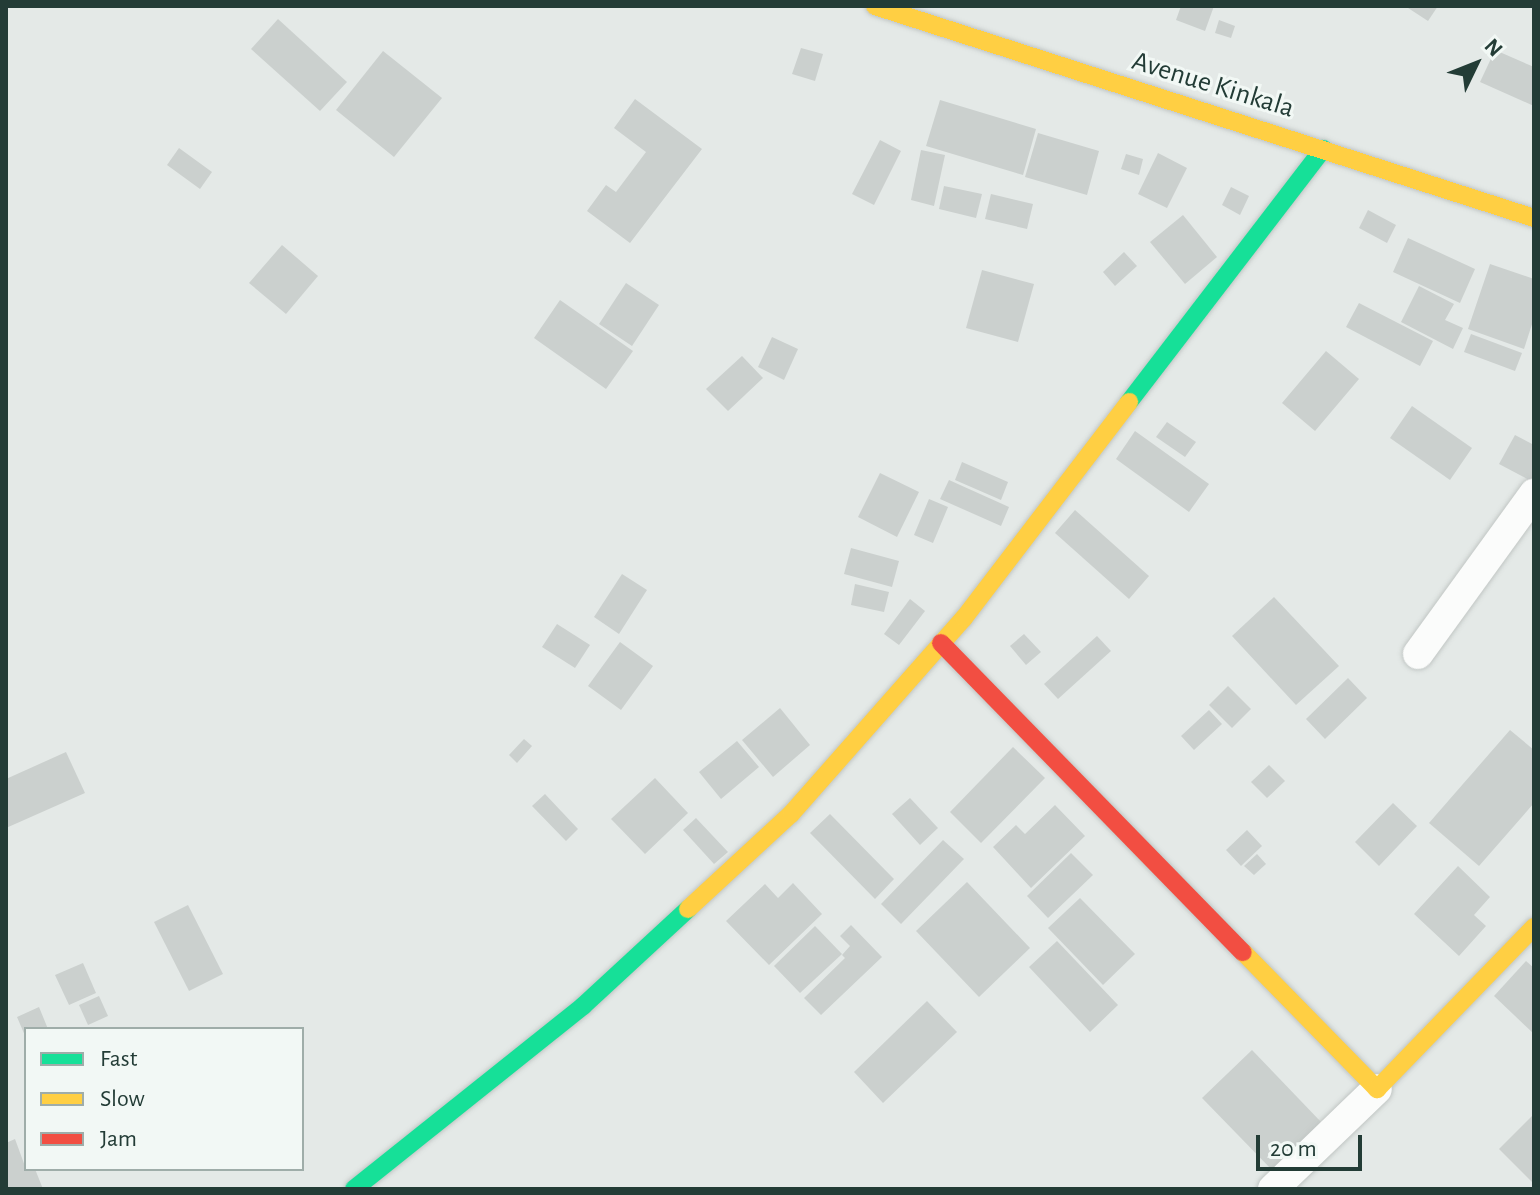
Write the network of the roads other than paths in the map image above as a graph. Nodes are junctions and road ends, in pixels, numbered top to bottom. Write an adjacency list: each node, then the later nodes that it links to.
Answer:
1 (875, 6): 2 (street, Avenue Kinkala)
2 (1323, 149): 3 (street, Avenue Kinkala); 5 (street)
3 (1534, 218)
4 (1534, 494): 6 (street)
5 (941, 643): 8 (street); 9 (street)
6 (1418, 654)
7 (1534, 927): 8 (street)
8 (1377, 1089): 10 (street)
9 (354, 1189)
10 (1273, 1189)

